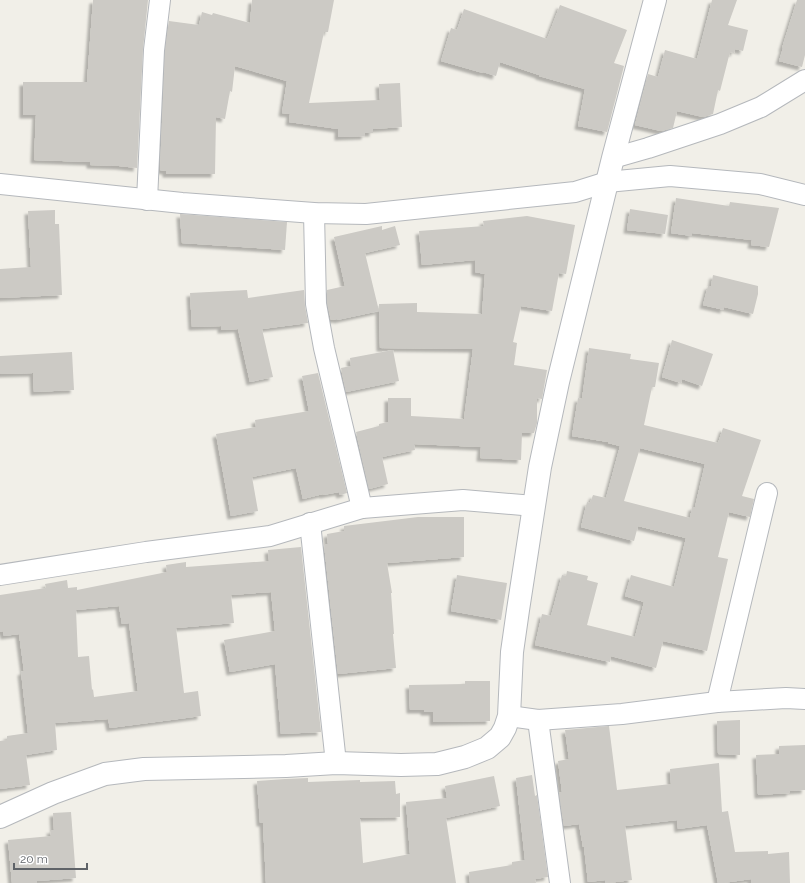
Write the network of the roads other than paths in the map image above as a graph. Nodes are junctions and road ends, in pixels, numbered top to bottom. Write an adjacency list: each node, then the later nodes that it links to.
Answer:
1 (160, 0): 8 (street)
2 (655, 0): 4 (street)
3 (805, 80): 4 (street)
4 (613, 158): 5 (street)
5 (607, 182): 7 (street); 9 (street); 11 (street)
6 (0, 184): 8 (street)
7 (805, 195)
8 (147, 200): 9 (street)
9 (314, 213): 12 (street)
10 (767, 493): 16 (street)
11 (534, 506): 12 (street); 17 (street)
12 (362, 508): 13 (street)
13 (310, 523): 14 (street); 19 (street)
14 (0, 575)
15 (805, 699): 16 (street)
16 (717, 702): 18 (street)
17 (509, 716): 18 (street); 19 (street)
18 (538, 720): 21 (street)
19 (336, 763): 20 (street)
20 (0, 818)
21 (560, 883)

